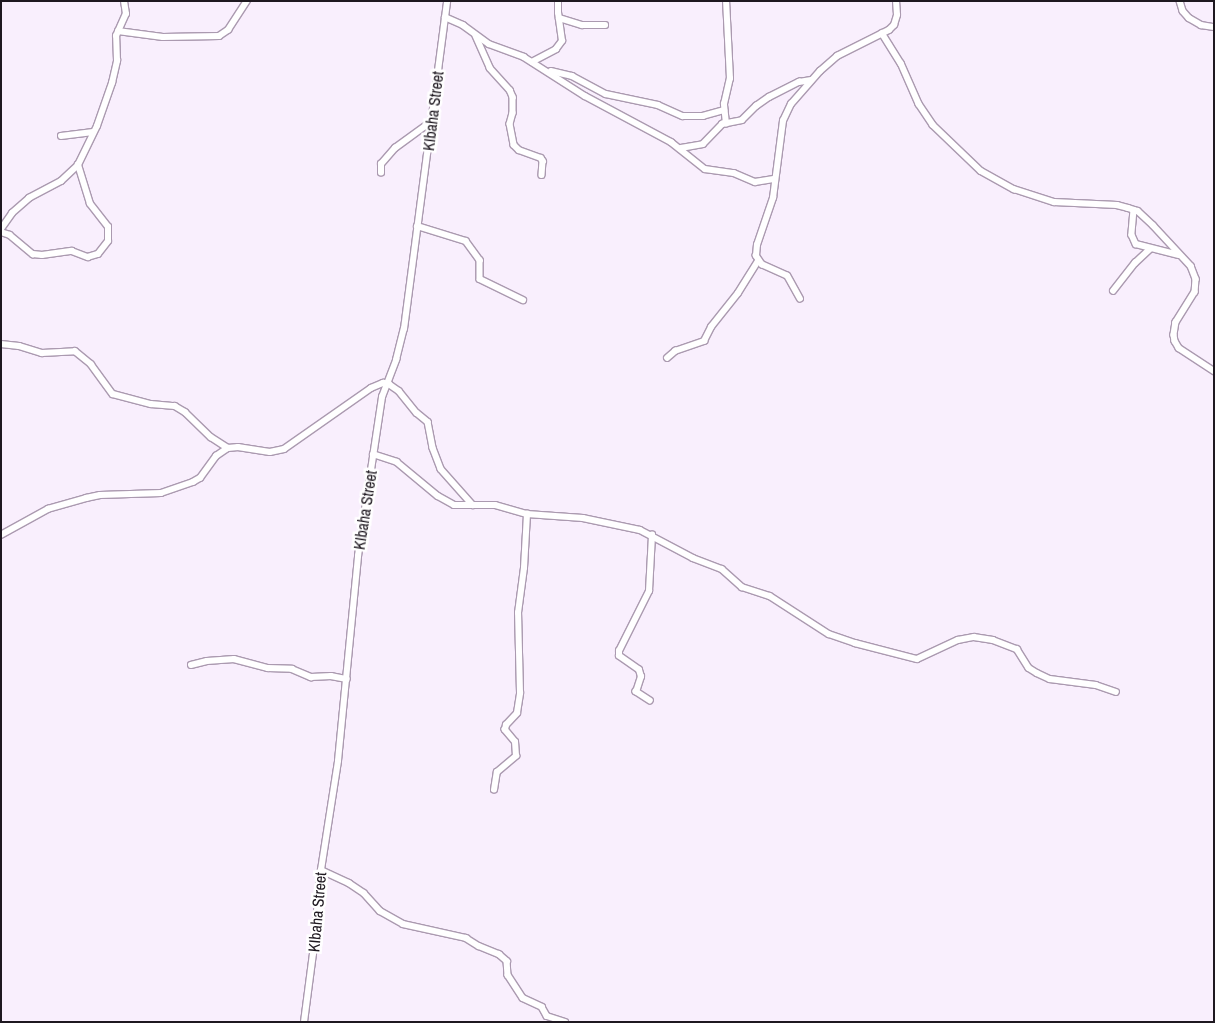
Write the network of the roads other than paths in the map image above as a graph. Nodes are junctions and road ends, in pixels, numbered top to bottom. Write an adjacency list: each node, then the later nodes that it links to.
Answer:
1 (124, 1): 12 (street)
2 (247, 1): 12 (street)
3 (447, 1): 8 (street, KIbaha Street)
4 (558, 1): 9 (street)
5 (726, 1): 18 (street)
6 (896, 1): 13 (street)
7 (1180, 1): 11 (street)
8 (445, 17): 14 (street); 19 (street, KIbaha Street)
9 (558, 18): 10 (street); 15 (street)
10 (605, 25)
11 (1214, 27)
12 (118, 31): 21 (street)
13 (882, 33): 17 (street); 28 (street)
14 (476, 35): 15 (street); 26 (street)
15 (532, 62): 16 (street)
16 (548, 71): 18 (street); 23 (street)
17 (811, 80): 20 (street); 27 (street)
18 (724, 110): 20 (street)
19 (432, 121): 25 (street); 29 (street, KIbaha Street)
20 (726, 124): 23 (street)
21 (93, 132): 22 (street); 24 (street)
22 (61, 136)
23 (681, 148): 27 (street)
24 (78, 165): 30 (street); 30 (street)
25 (381, 173)
26 (542, 175)
27 (775, 179): 33 (street)
28 (1134, 210): 31 (street); 32 (street)
29 (417, 226): 36 (street); 40 (street, KIbaha Street)
30 (1, 231)
31 (1150, 249): 32 (street); 34 (street)
32 (1179, 255): 39 (street)
33 (758, 260): 35 (street); 38 (street)
34 (1113, 291)
35 (800, 299)
36 (523, 300)
37 (1, 344): 41 (street)
38 (667, 358)
39 (1214, 371)
40 (386, 384): 41 (street); 42 (street, KIbaha Street); 43 (street)
41 (228, 448): 45 (street)
42 (373, 454): 43 (street); 48 (street, KIbaha Street)
43 (473, 505): 44 (street)
44 (528, 514): 46 (street); 51 (street)
45 (1, 535)
46 (652, 535): 49 (street); 50 (street)
47 (191, 665): 48 (street)
48 (347, 679): 52 (street, KIbaha Street)
49 (1116, 692)
50 (650, 701)
51 (494, 790)
52 (321, 870): 53 (street, KIbaha Street); 54 (street)
53 (304, 1022)
54 (565, 1022)

